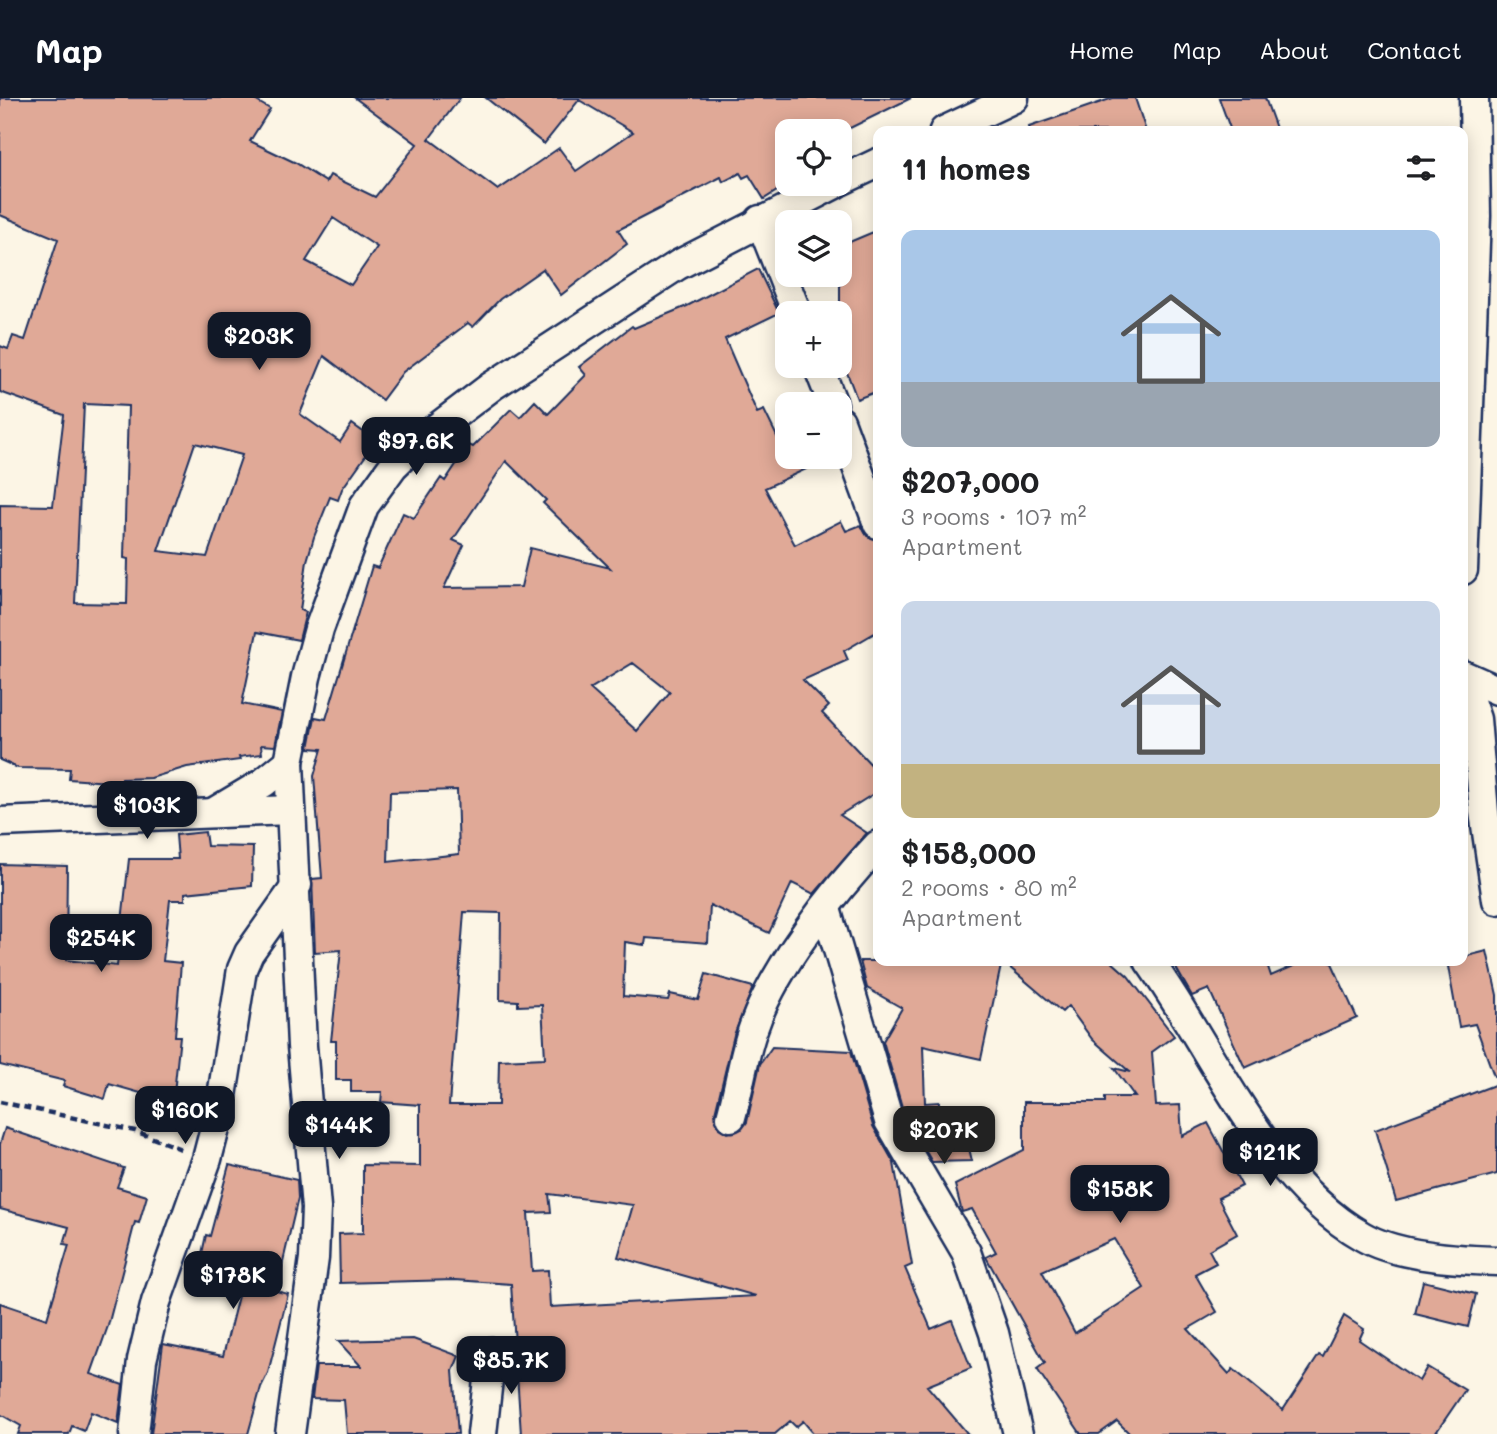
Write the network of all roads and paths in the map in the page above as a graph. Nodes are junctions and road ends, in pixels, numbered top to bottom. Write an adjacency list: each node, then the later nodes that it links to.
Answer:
1 (1014, 98): 3 (street)
2 (1474, 98): 9 (street)
3 (955, 126)
4 (873, 165): 5 (street)
5 (852, 175)
6 (810, 196): 7 (street)
7 (760, 220): 8 (street); 15 (street)
8 (792, 301)
9 (1468, 434)
10 (852, 454): 11 (street)
11 (873, 510)
12 (1468, 677): 13 (street)
13 (1497, 690)
14 (1468, 696): 21 (street)
15 (289, 762): 16 (street); 17 (street)
16 (291, 810): 17 (street); 20 (street)
17 (213, 813): 18 (street)
18 (0, 822)
19 (873, 850): 22 (street)
20 (297, 885): 26 (street); 30 (street)
21 (1497, 900)
22 (826, 909): 25 (street); 32 (street)
23 (1152, 966): 27 (street)
24 (0, 1101): 26 (path)
25 (731, 1117)
26 (207, 1159): 29 (street)
27 (1497, 1261)
28 (491, 1352): 31 (street)
29 (134, 1434)
30 (290, 1434)
31 (482, 1434)
32 (1018, 1434)

